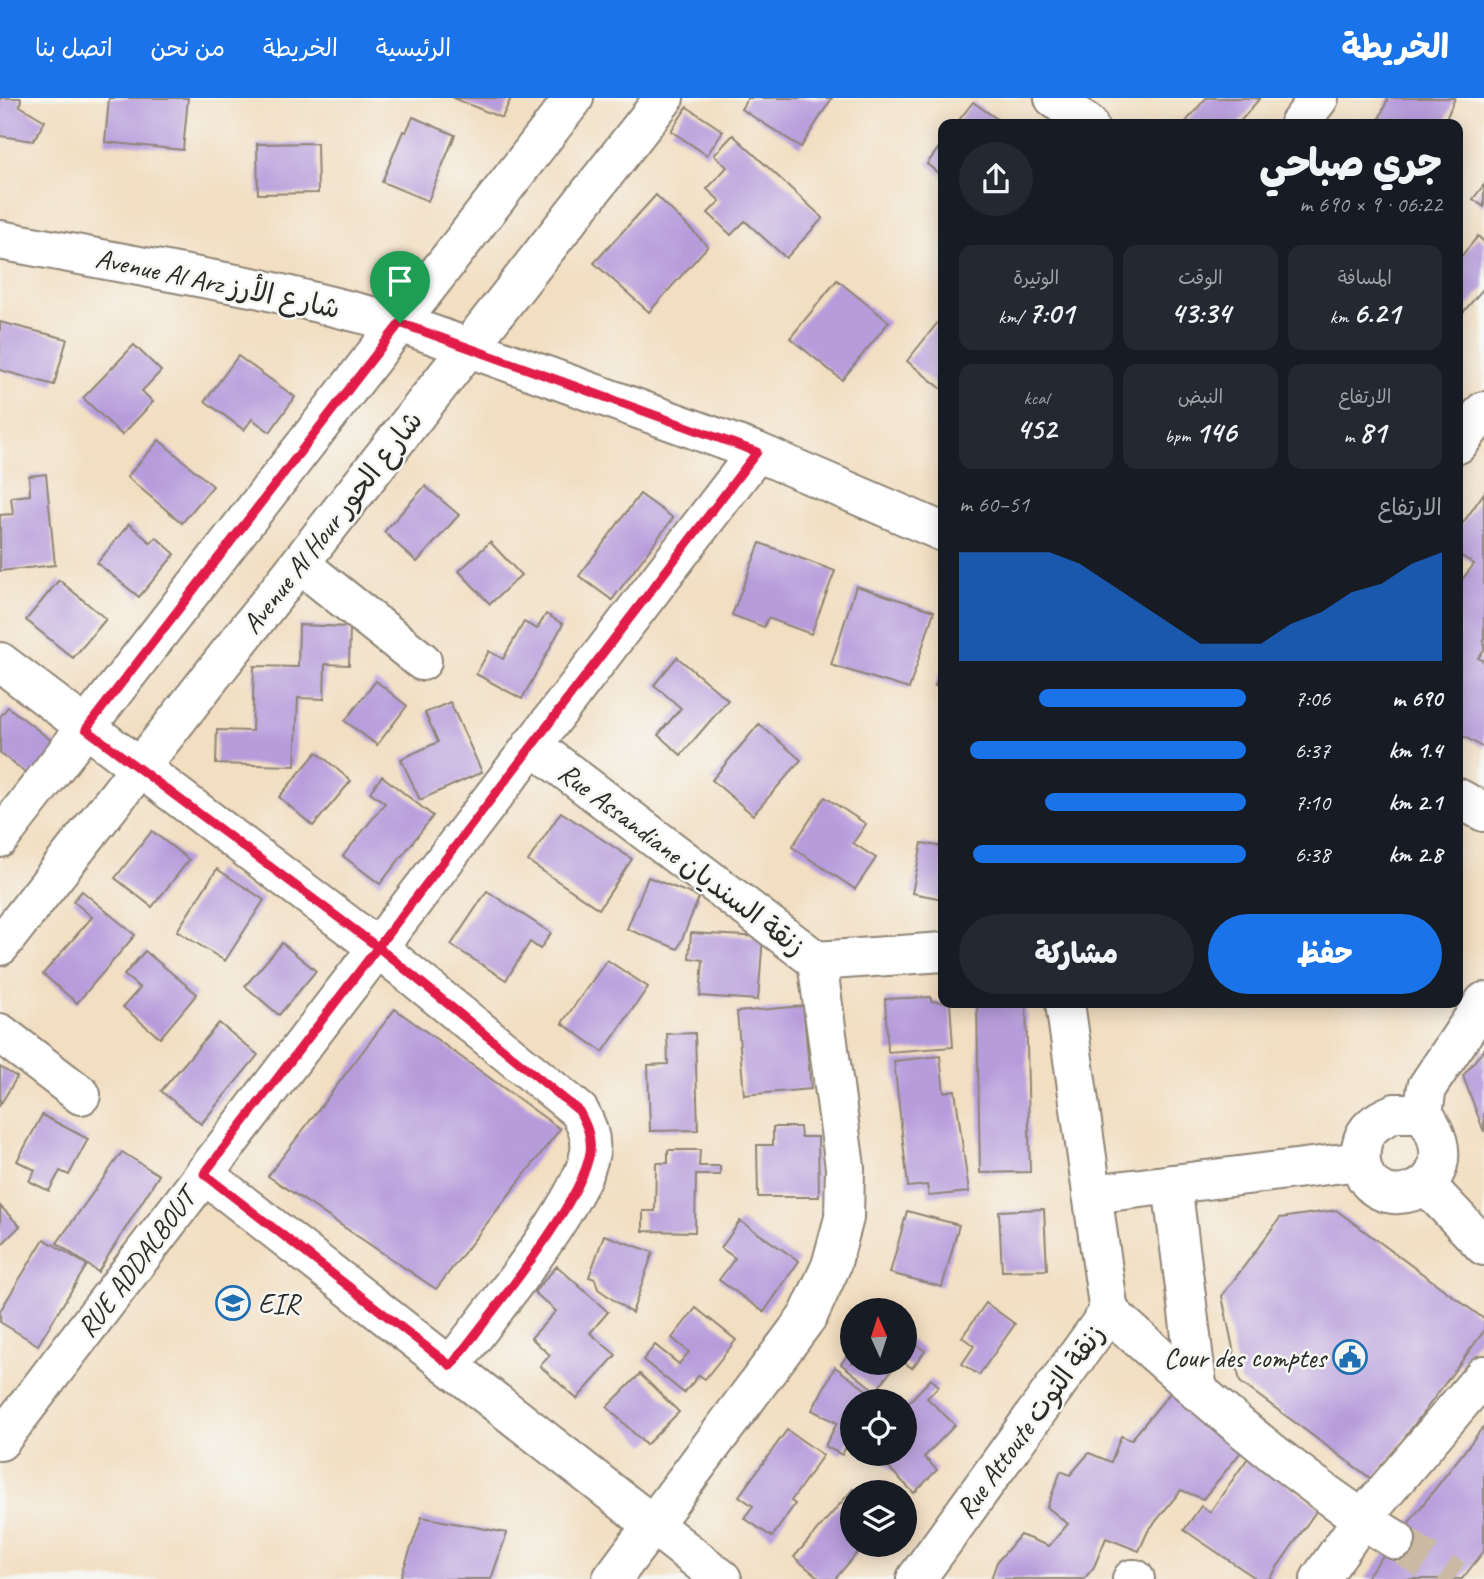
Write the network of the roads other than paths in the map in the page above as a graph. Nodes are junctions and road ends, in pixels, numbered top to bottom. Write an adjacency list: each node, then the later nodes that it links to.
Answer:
1 (574, 98): 8 (street)
2 (664, 98): 9 (street, Avenue Al Hour شارع الحور)
3 (1054, 98): 5 (street)
4 (1319, 98): 6 (street)
5 (1081, 119)
6 (1303, 119)
7 (0, 240): 8 (street, Avenue Al Arz شارع الأرز)
8 (400, 323): 9 (street, Avenue Al Arz شارع الأرز); 15 (street)
9 (469, 347): 10 (street, Avenue Al Arz شارع الأرز); 12 (street, Avenue Al Hour شارع الحور)
10 (757, 452): 11 (street, Avenue Al Arz شارع الأرز); 16 (street, RUE ADDALBOUT)
11 (938, 530)
12 (300, 564): 13 (street); 17 (street, Avenue Al Hour شارع الحور)
13 (422, 661)
14 (0, 662): 15 (street)
15 (86, 729): 17 (street); 20 (street)
16 (533, 745): 22 (street, RUE ADDALBOUT); 24 (street, Rue Assandiane زنقة السنديان)
17 (139, 766): 21 (street, Avenue Al Hour شارع الحور); 22 (street)
18 (1463, 801): 19 (street)
19 (1484, 812)
20 (0, 838)
21 (0, 946)
22 (379, 948): 31 (street, RUE ADDALBOUT); 37 (street)
23 (938, 953): 24 (street)
24 (817, 961): 42 (street, Rue Assandiane زنقة السنديان)
25 (1484, 1002): 29 (street)
26 (1066, 1008): 34 (street, Rue Attoute زنقة التوت)
27 (0, 1033): 28 (street)
28 (80, 1095)
29 (1423, 1114): 30 (street); 33 (street)
30 (1360, 1161): 32 (street); 33 (street)
31 (204, 1174): 37 (street); 40 (street, RUE ADDALBOUT)
32 (1172, 1184): 34 (street); 39 (street)
33 (1428, 1187): 35 (street)
34 (1092, 1194): 36 (street, Rue Attoute زنقة التوت)
35 (1484, 1246)
36 (1109, 1312): 39 (street); 46 (street, Rue Attoute زنقة التوت)
37 (451, 1366): 42 (street)
38 (1484, 1374): 41 (street)
39 (1198, 1392): 41 (street)
40 (0, 1441)
41 (1362, 1519): 43 (street); 47 (street)
42 (653, 1527): 44 (street, Rue Assandiane زنقة السنديان); 45 (street)
43 (1396, 1539)
44 (612, 1579)
45 (722, 1579)
46 (916, 1579)
47 (1320, 1579)

